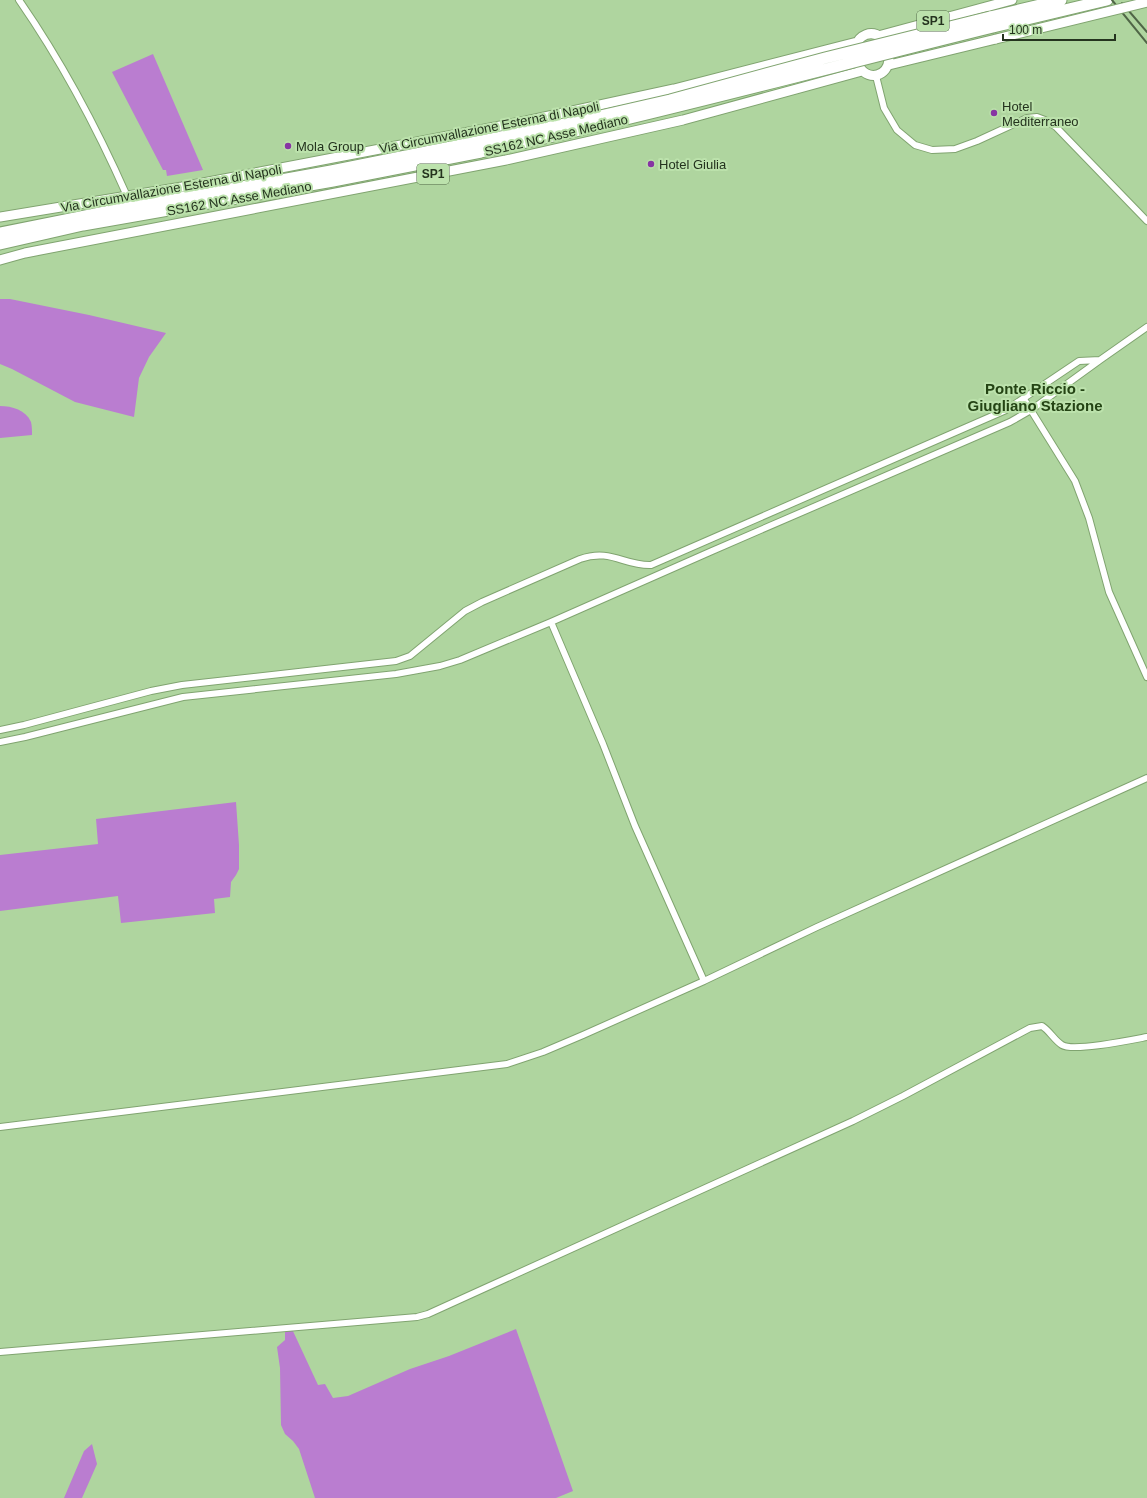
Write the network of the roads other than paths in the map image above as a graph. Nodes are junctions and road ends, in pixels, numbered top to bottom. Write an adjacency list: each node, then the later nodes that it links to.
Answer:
1 (19, 0): 8 (street)
2 (1012, 0): 8 (main road, Via Circumvallazione Esterna di Napoli / SP1)
3 (1061, 0): 7 (highway, SS162 NC Asse Mediano, bridge)
4 (1107, 0): 7 (highway, SS162 NC Asse Mediano, bridge)
5 (1147, 2): 6 (main road, SP1, bridge)
6 (876, 76): 10 (street); 17 (main road, SP1)
7 (566, 129): 11 (highway, SS162 NC Asse Mediano); 12 (highway, SS162 NC Asse Mediano)
8 (127, 196): 9 (main road, Via Circumvallazione Esterna di Napoli / SP1)
9 (0, 217)
10 (1147, 221)
11 (83, 225): 15 (highway, SS162 NC Asse Mediano); 16 (highway)
12 (21, 228): 13 (highway); 14 (highway, SS162 NC Asse Mediano)
13 (0, 229)
14 (0, 233)
15 (0, 244)
16 (0, 250)
17 (0, 260)
18 (1147, 327): 19 (street)
19 (1100, 360): 20 (street); 21 (street)
20 (1024, 399): 21 (street); 24 (street)
21 (1031, 410): 22 (street); 23 (street)
22 (551, 622): 25 (street); 27 (street)
23 (1147, 677)
24 (0, 730)
25 (0, 742)
26 (1147, 778): 27 (street)
27 (704, 982): 29 (street)
28 (1147, 1037): 30 (street)
29 (0, 1128)
30 (0, 1352)

